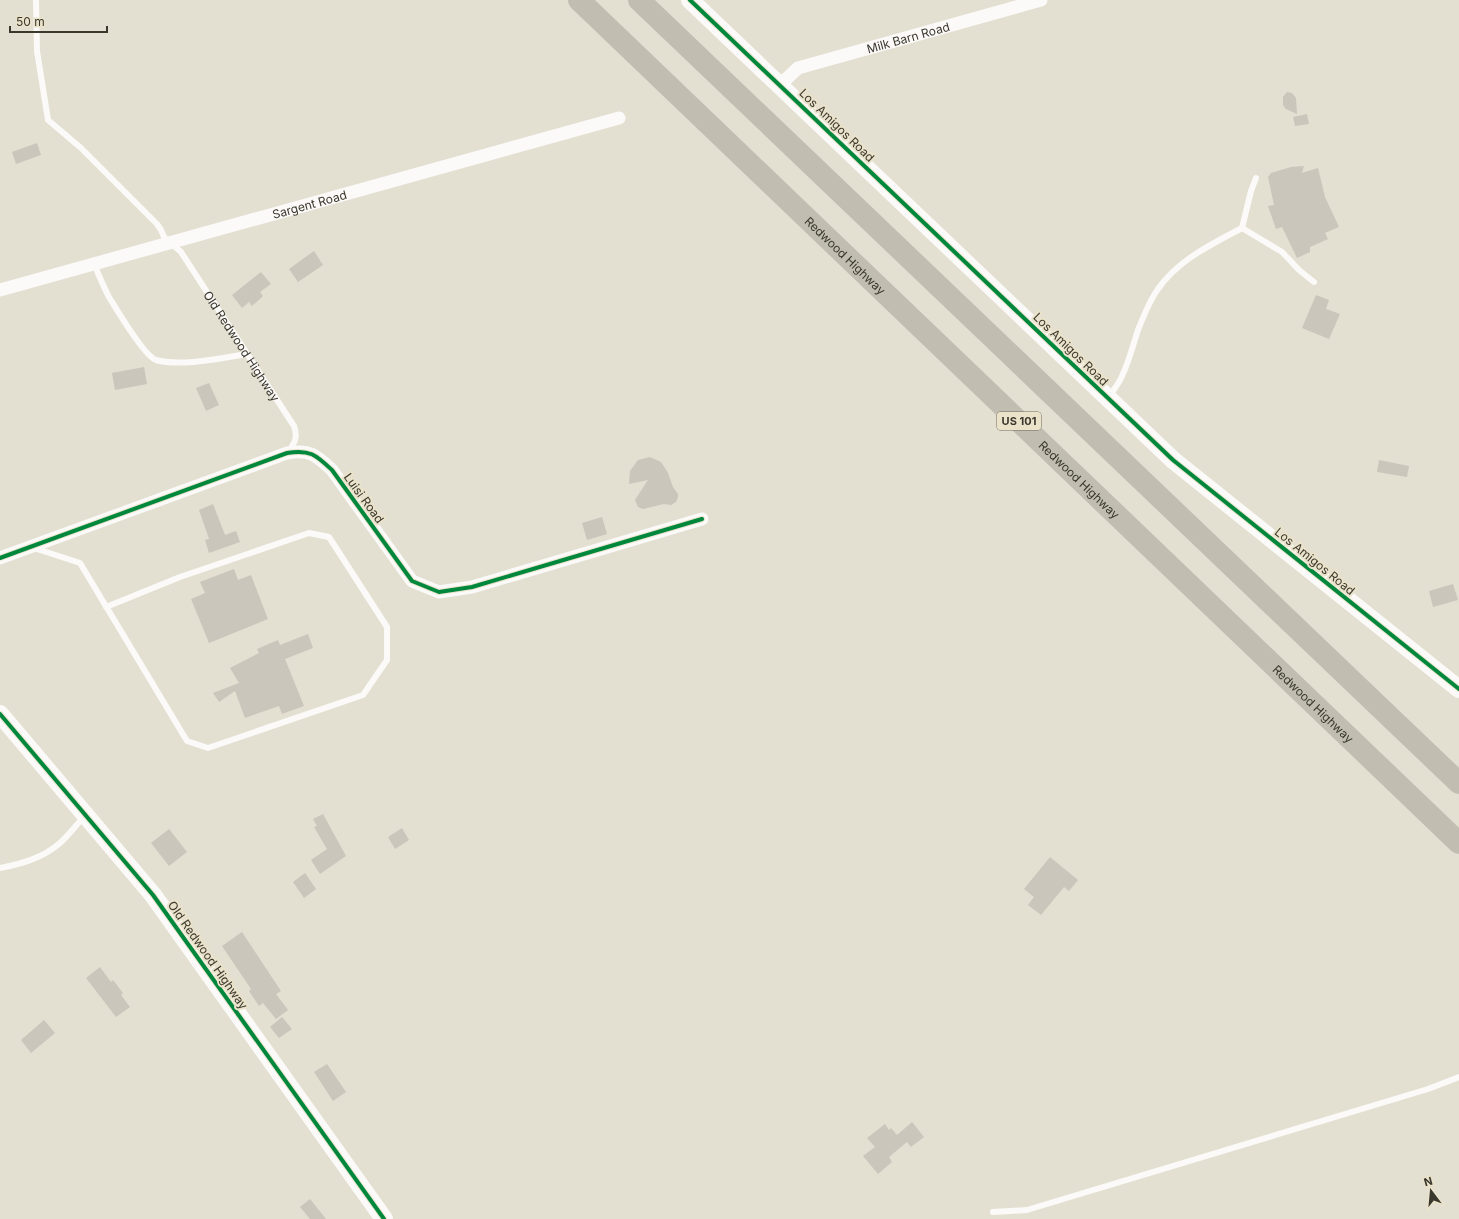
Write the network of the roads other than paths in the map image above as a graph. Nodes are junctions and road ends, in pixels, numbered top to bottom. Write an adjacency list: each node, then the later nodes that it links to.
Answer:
1 (36, 0): 10 (lane, Old Redwood Highway)
2 (580, 0): 25 (highway, Redwood Highway / US 101)
3 (639, 0): 23 (highway)
4 (690, 0): 6 (street, Los Amigos Road)
5 (1041, 0): 6 (street, Milk Barn Road)
6 (780, 85): 15 (street, Los Amigos Road)
7 (619, 118): 10 (street, Sargent Road)
8 (1256, 178): 9 (lane)
9 (1242, 228): 12 (lane); 15 (lane)
10 (170, 242): 11 (street, Sargent Road); 14 (lane, Old Redwood Highway)
11 (94, 264): 13 (street, Sargent Road); 14 (lane)
12 (1314, 282)
13 (0, 290)
14 (247, 354): 16 (lane, Old Redwood Highway)
15 (1108, 398): 21 (street, Los Amigos Road)
16 (287, 453): 17 (street, Luisi Road); 18 (street, Luisi Road)
17 (702, 519)
18 (33, 547): 19 (street, Luisi Road); 20 (lane)
19 (0, 558)
20 (106, 607): 20 (lane)
21 (1459, 689)
22 (0, 714): 24 (street, Old Redwood Highway)
23 (1459, 783)
24 (86, 814): 26 (lane); 29 (street, Old Redwood Highway)
25 (1459, 843)
26 (0, 868)
27 (1459, 1077): 28 (lane)
28 (993, 1212)
29 (384, 1219)

